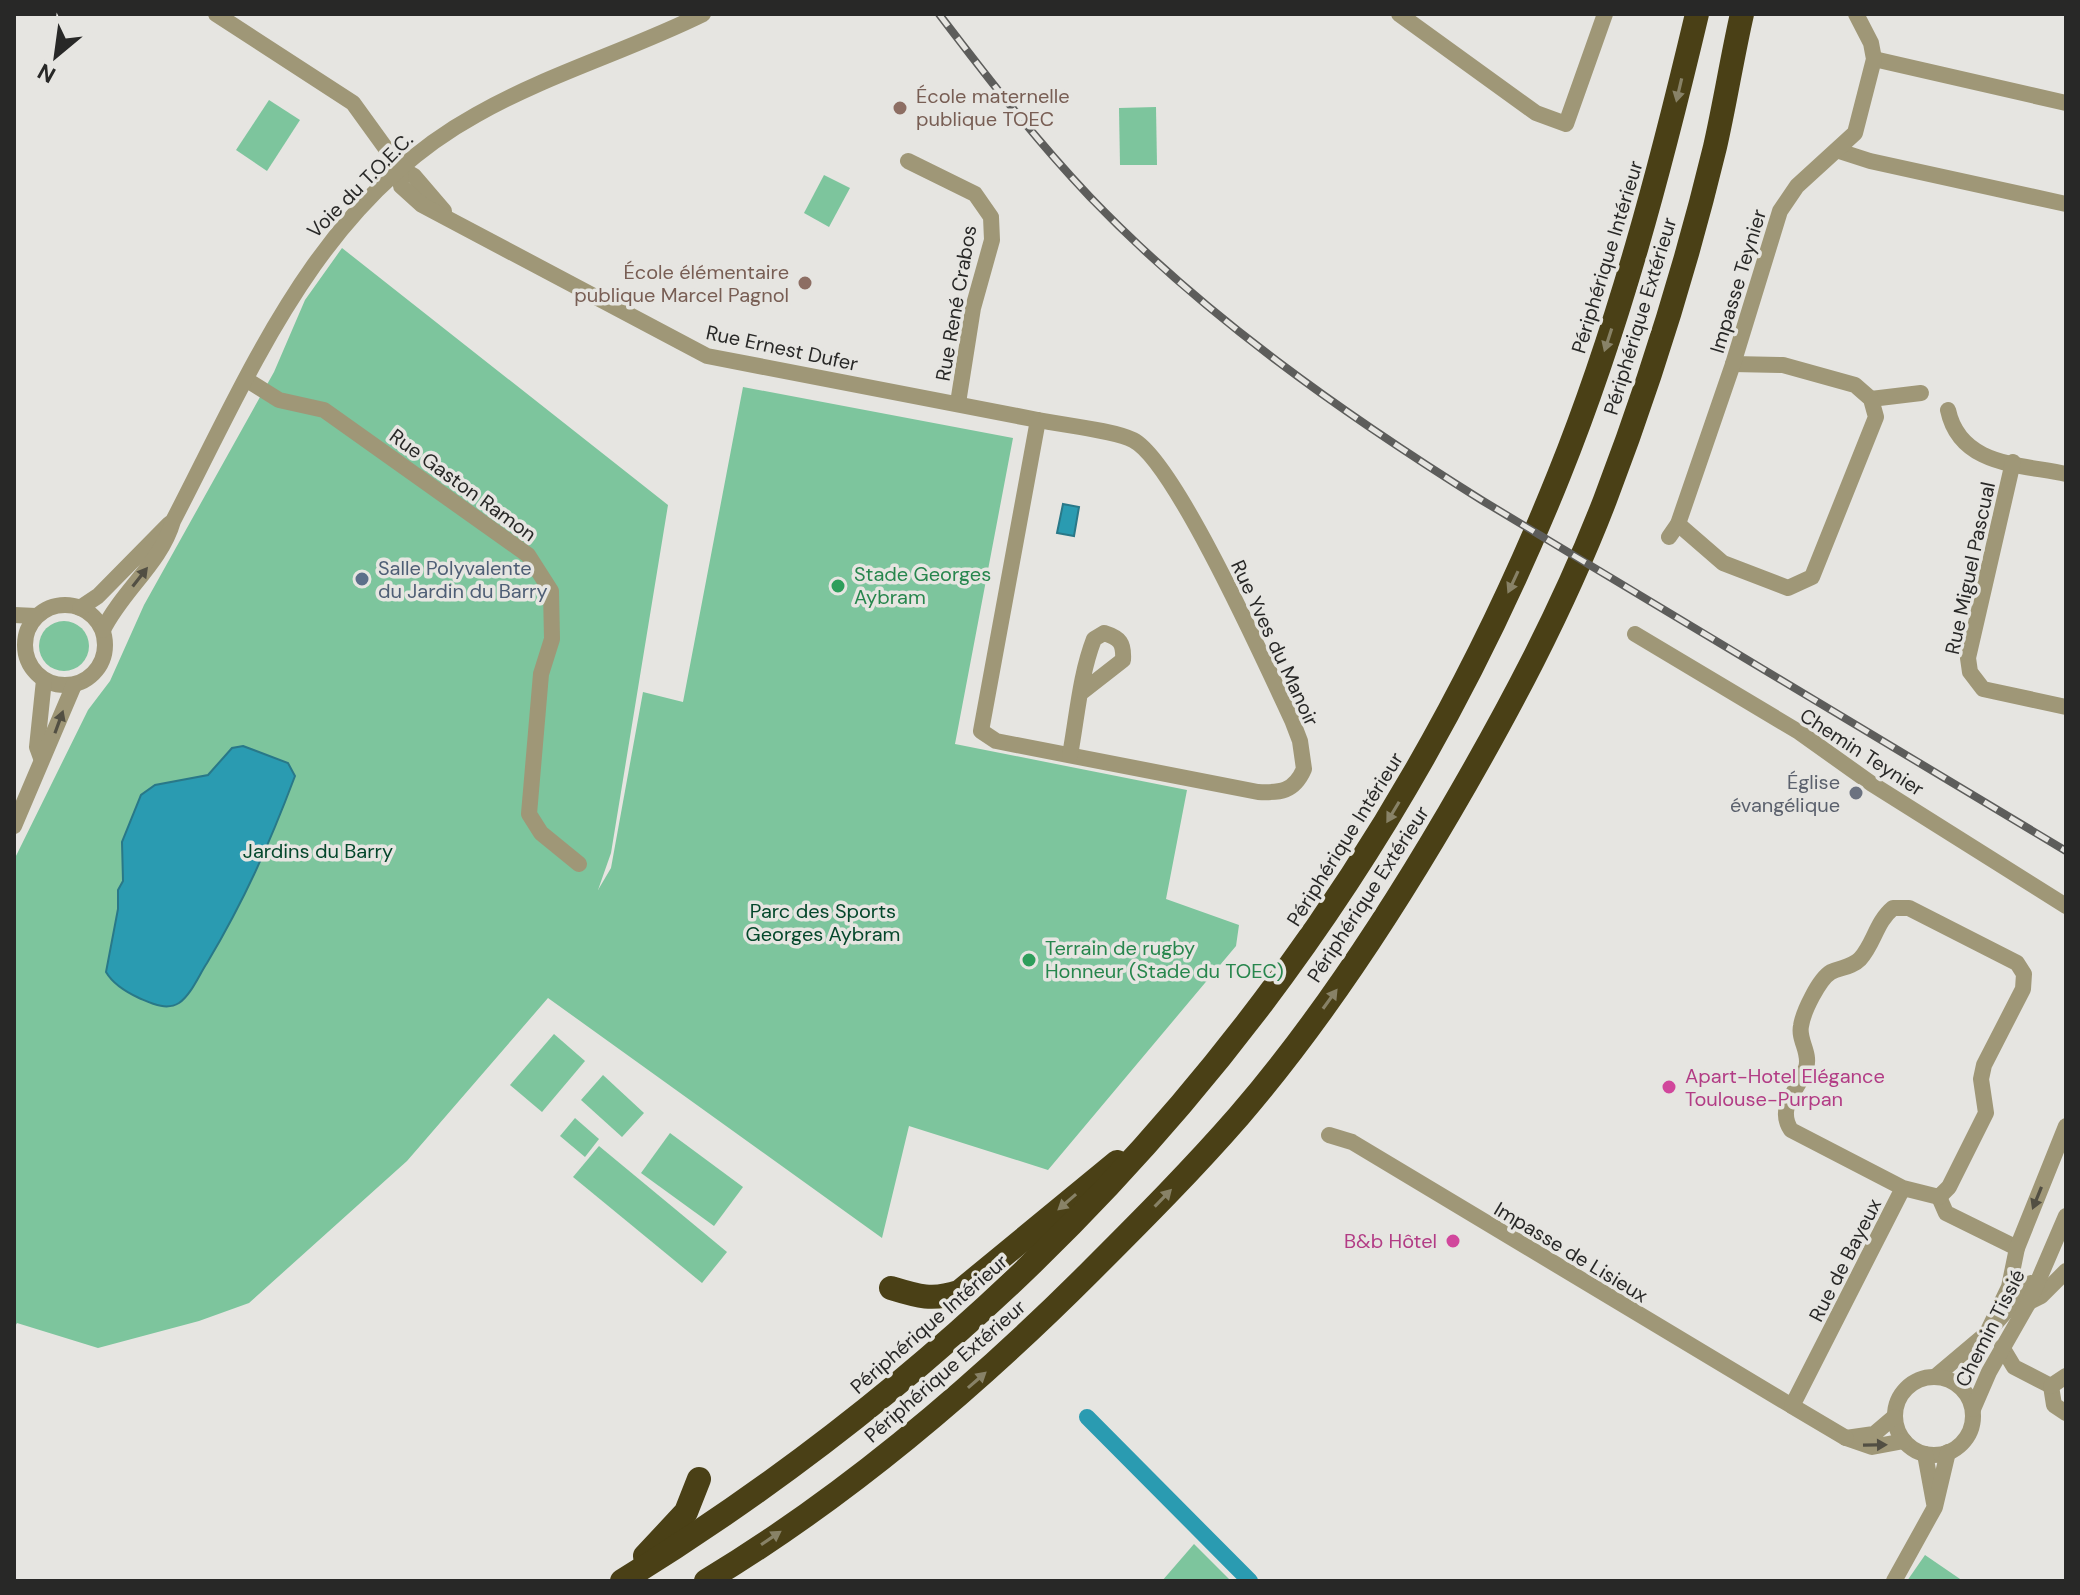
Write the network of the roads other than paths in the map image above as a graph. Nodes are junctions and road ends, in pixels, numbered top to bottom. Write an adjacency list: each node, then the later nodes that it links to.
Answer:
1 (216, 14): 12 (street, Rue Ernest Dufer)
2 (1399, 14): 3 (street)
3 (1605, 14)
4 (1697, 14): 41 (highway, Périphérique Intérieur, one-way to 41)
5 (1742, 14): 68 (highway, Périphérique Extérieur, one-way to 5)
6 (1856, 14): 8 (street)
7 (694, 16): 12 (street, Voie du T.O.E.C.)
8 (1874, 59): 9 (street); 10 (street, Impasse Teynier)
9 (2066, 103)
10 (1839, 151): 13 (street); 14 (street, Impasse Teynier)
11 (908, 161): 18 (street, Rue René Crabos)
12 (400, 168): 15 (street, Voie du T.O.E.C.); 18 (street, Rue Ernest Dufer)
13 (2066, 204)
14 (1733, 364): 17 (street); 17 (street, Impasse Teynier)
15 (247, 380): 23 (street, Voie du T.O.E.C.); 37 (street, Rue Gaston Ramon)
16 (1921, 393): 17 (street)
17 (1871, 399)
18 (958, 403): 20 (street, Rue Ernest Dufer)
19 (1948, 410): 21 (street)
20 (1038, 420): 34 (street, Rue Yves du Manoir); 34 (street, Rue Yves du Manoir)
21 (2013, 462): 22 (street); 33 (street, Rue Miguel Pascual)
22 (2066, 474)
23 (173, 521): 24 (street, Voie du T.O.E.C.); 27 (street, Voie du T.O.E.C., one-way to 23)
24 (80, 608): 26 (street); 27 (street)
25 (14, 615): 26 (street)
26 (36, 616): 29 (street)
27 (103, 630): 31 (street)
28 (1635, 634): 38 (street, Chemin Teynier)
29 (19, 636): 30 (street)
30 (44, 680): 31 (street); 35 (street)
31 (74, 685): 35 (street, one-way to 31)
32 (1082, 692): 34 (street)
33 (2066, 707)
34 (1070, 755)
35 (41, 758): 36 (street)
36 (14, 826)
37 (579, 864)
38 (2066, 906)
39 (2066, 1126): 45 (street, one-way to 45)
40 (1329, 1135): 57 (street, Impasse de Lisieux)
41 (1151, 1137): 48 (highway, one-way to 48); 67 (highway, Périphérique Intérieur)
42 (1903, 1188): 43 (street); 43 (street, Rue de Bayeux); 57 (street, Rue de Bayeux)
43 (1939, 1197): 45 (street)
44 (2066, 1216): 46 (street, Chemin Tissié)
45 (2017, 1248): 50 (street)
46 (2043, 1265): 49 (street, Chemin Tissié); 50 (street, Chemin Tissié)
47 (2066, 1271): 49 (street)
48 (891, 1288)
49 (2029, 1302): 51 (street, Chemin Tissié)
50 (1987, 1333): 54 (street, Chemin Tissié)
51 (2002, 1347): 52 (street); 53 (street, Chemin Tissié)
52 (2014, 1367): 53 (street); 56 (street)
53 (1989, 1372): 58 (street, Chemin Tissié)
54 (1936, 1376): 58 (street); 60 (street)
55 (2066, 1376): 56 (street)
56 (2051, 1386): 59 (street)
57 (1792, 1406): 61 (street)
58 (1973, 1409): 63 (street)
59 (2066, 1413)
60 (1894, 1417): 61 (street); 62 (street)
61 (1846, 1438): 62 (street, one-way to 62)
62 (1904, 1441): 64 (street)
63 (1948, 1452): 64 (street); 66 (street)
64 (1925, 1454): 66 (street)
65 (699, 1479): 67 (highway)
66 (1935, 1507): 69 (street)
67 (624, 1580)
68 (706, 1581)
69 (1894, 1581)

